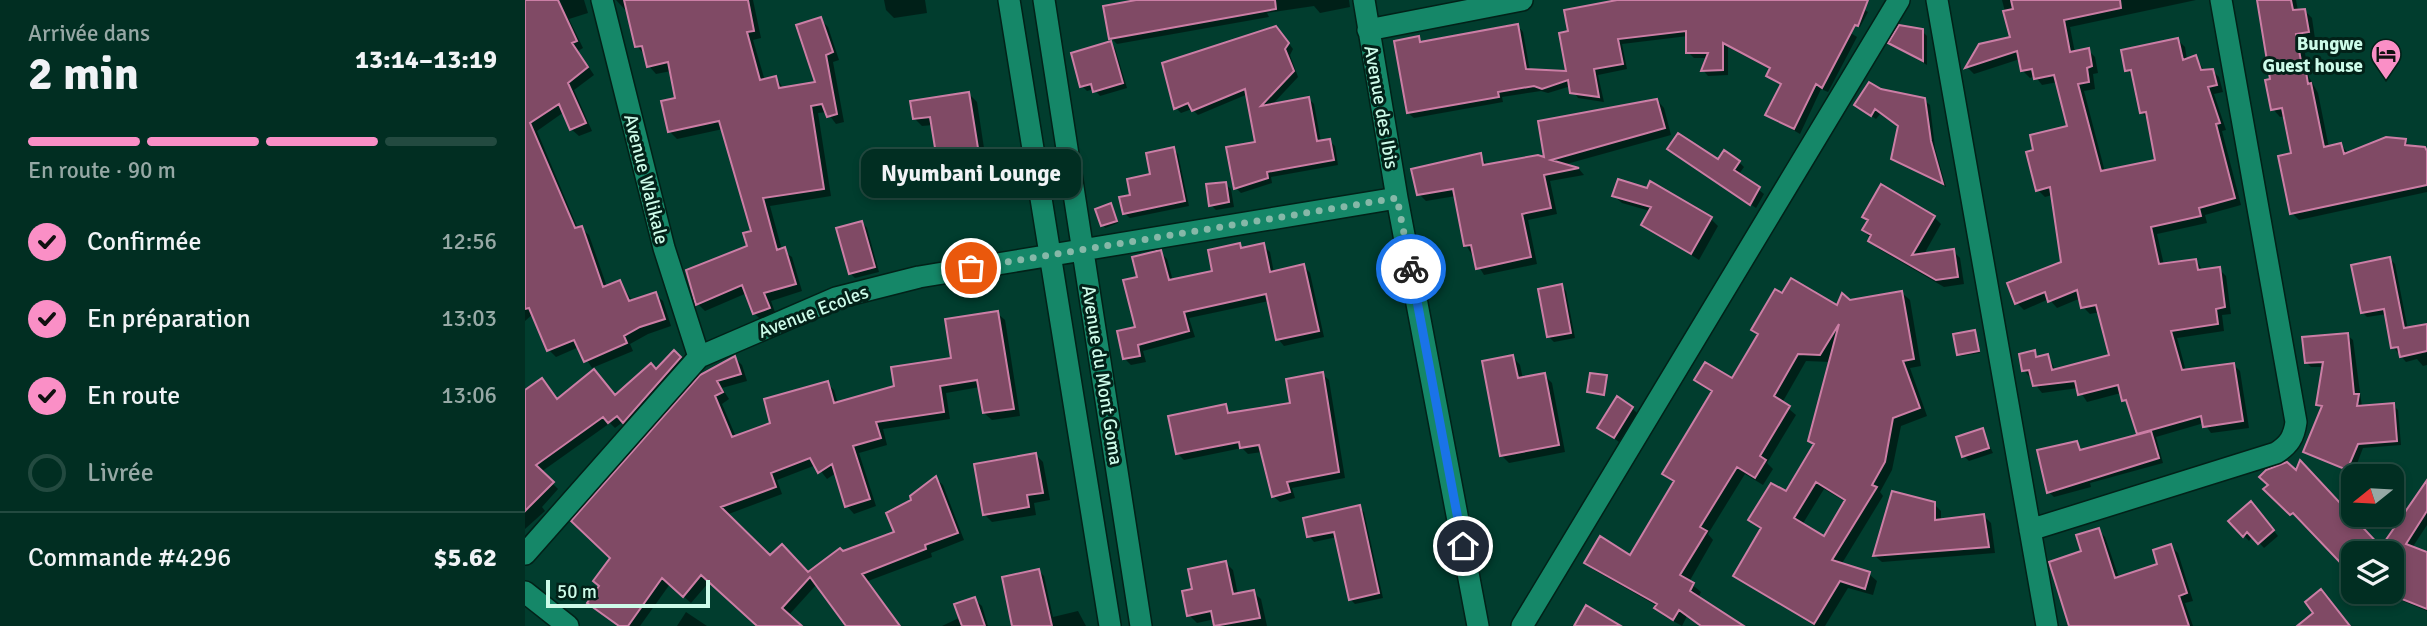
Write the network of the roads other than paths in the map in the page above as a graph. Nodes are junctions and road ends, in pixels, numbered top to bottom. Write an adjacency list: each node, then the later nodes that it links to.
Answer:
1 (602, 0): 15 (street, Avenue Walikale)
2 (1009, 0): 11 (street)
3 (1044, 0): 10 (street, Avenue du Mont Goma)
4 (1364, 0): 9 (street, Avenue des Ibis)
5 (1522, 0): 9 (street)
6 (1899, 0): 25 (street)
7 (1937, 0): 18 (street)
8 (2221, 0): 18 (street)
9 (1368, 30): 12 (street, Avenue des Ibis)
10 (1054, 62): 11 (street); 13 (street, Avenue du Mont Goma)
11 (1019, 67): 14 (street)
12 (1397, 198): 13 (street, Avenue Ecoles); 24 (street, Avenue des Ibis)
13 (1084, 251): 14 (street, Avenue Ecoles); 16 (street, Avenue du Mont Goma)
14 (1049, 255): 15 (street, Avenue Ecoles); 17 (street)
15 (699, 357): 19 (street, Avenue Ecoles)
16 (1109, 418): 17 (street); 23 (street, Avenue du Mont Goma)
17 (1077, 423): 22 (street)
18 (2030, 530): 26 (street)
19 (525, 554)
20 (525, 592): 21 (street)
21 (568, 626)
22 (1110, 626)
23 (1141, 626)
24 (1478, 626)
25 (1522, 626)
26 (2047, 626)

